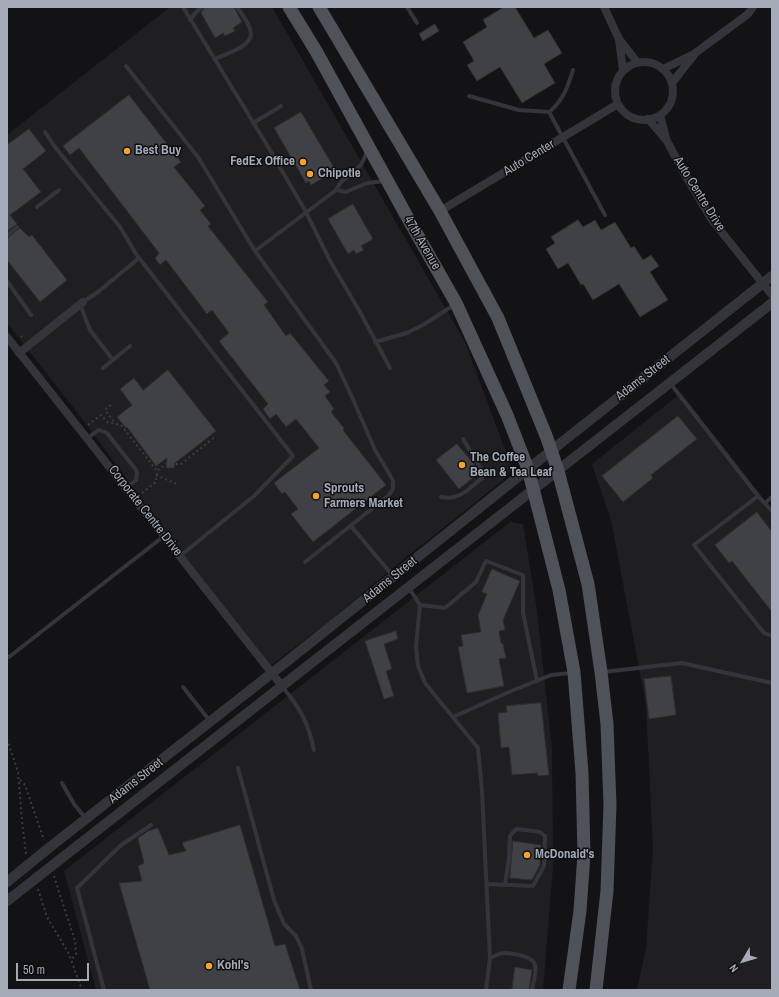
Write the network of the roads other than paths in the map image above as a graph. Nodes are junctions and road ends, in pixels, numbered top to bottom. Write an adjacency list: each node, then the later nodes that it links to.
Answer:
1 (183, 7): 9 (lane)
2 (202, 7): 9 (lane)
3 (237, 7): 13 (lane)
4 (289, 7): 30 (main road, 47th Avenue)
5 (319, 7): 36 (main road)
6 (407, 7): 10 (lane)
7 (604, 7): 11 (street)
8 (753, 7): 12 (street)
9 (190, 20): 13 (lane)
10 (417, 23)
11 (619, 39): 14 (street); 18 (street)
12 (694, 54): 16 (street); 19 (street)
13 (214, 60): 26 (lane)
14 (637, 62): 16 (street); 18 (street)
15 (126, 66): 40 (lane)
16 (663, 68): 19 (street)
17 (573, 70): 23 (lane)
18 (623, 70): 21 (street)
19 (672, 83): 24 (street)
20 (469, 96): 23 (lane)
21 (618, 104): 25 (street); 28 (street, Auto Center)
22 (281, 106): 26 (lane)
23 (549, 112): 28 (lane)
24 (660, 115): 25 (street); 29 (street, Auto Centre Drive)
25 (648, 119): 29 (street, Auto Centre Drive)
26 (253, 123): 35 (lane)
27 (45, 132): 41 (lane)
28 (564, 137): 36 (street, Auto Center); 37 (lane)
29 (667, 141): 44 (street, Auto Centre Drive)
30 (369, 147): 31 (main road, 47th Avenue); 33 (lane)
31 (387, 181): 33 (lane); 47 (main road, 47th Avenue)
32 (59, 190): 34 (lane)
33 (336, 190): 35 (lane)
34 (37, 207)
35 (306, 212): 40 (lane); 51 (lane)
36 (440, 212): 60 (main road)
37 (605, 215)
38 (17, 227): 39 (lane)
39 (7, 236)
40 (255, 251): 70 (lane)
41 (139, 258): 46 (lane); 72 (lane)
42 (772, 276): 44 (street, Adams Street)
43 (7, 281): 49 (lane)
44 (763, 283): 45 (street, Auto Centre Drive); 60 (street, Adams Street)
45 (772, 295)
46 (82, 303): 53 (street); 54 (lane)
47 (456, 303): 51 (lane); 61 (main road, 47th Avenue)
48 (772, 303): 57 (street, Adams Street)
49 (31, 315)
50 (7, 337): 53 (street, Corporate Centre Drive)
51 (375, 342): 56 (lane)
52 (130, 346): 54 (lane)
53 (19, 353): 58 (street, Corporate Centre Drive)
54 (113, 360): 55 (lane)
55 (102, 368)
56 (390, 368)
57 (670, 383): 62 (street, Adams Street); 65 (lane)
58 (87, 438): 63 (street, Corporate Centre Drive); 63 (lane)
59 (463, 439): 66 (lane)
60 (551, 450): 61 (street, Adams Street); 62 (main road)
61 (528, 469): 64 (main road, 47th Avenue); 74 (street, Adams Street)
62 (558, 471): 64 (street, Adams Street); 80 (main road)
63 (126, 488): 71 (street, Corporate Centre Drive)
64 (534, 490): 75 (street, Adams Street); 79 (main road, 47th Avenue)
65 (758, 496): 68 (lane); 77 (lane)
66 (441, 497)
67 (772, 497): 68 (lane)
68 (765, 503): 69 (lane)
69 (772, 511)
70 (351, 526): 73 (lane); 74 (lane)
71 (164, 536): 72 (street, Corporate Centre Drive); 78 (lane)
72 (180, 556): 81 (street, Corporate Centre Drive)
73 (305, 562)
74 (393, 578): 81 (street, Adams Street)
75 (408, 587): 76 (lane); 84 (street, Adams Street)
76 (420, 605): 82 (lane); 86 (lane)
77 (772, 636)
78 (7, 656)
79 (574, 672): 82 (lane); 102 (main road, 47th Avenue)
80 (601, 672): 83 (lane); 103 (main road)
81 (273, 673): 84 (street, Corporate Centre Drive); 87 (street, Adams Street)
82 (537, 681): 86 (lane)
83 (772, 683)
84 (282, 686): 88 (lane); 96 (street, Adams Street, bridge)
85 (183, 687): 87 (lane)
86 (453, 717): 94 (lane)
87 (210, 722): 91 (street, Adams Street)
88 (314, 750)
89 (238, 768): 99 (lane)
90 (62, 783): 91 (lane)
91 (87, 820): 93 (street, Adams Street, bridge)
92 (151, 824): 98 (lane)
93 (7, 882)
94 (487, 884): 95 (lane); 97 (lane)
95 (504, 885): 95 (lane)
96 (7, 901)
97 (490, 958): 100 (lane); 101 (lane)
98 (104, 990)
99 (311, 990)
100 (486, 990)
101 (532, 990)
102 (569, 990)
103 (596, 990)

